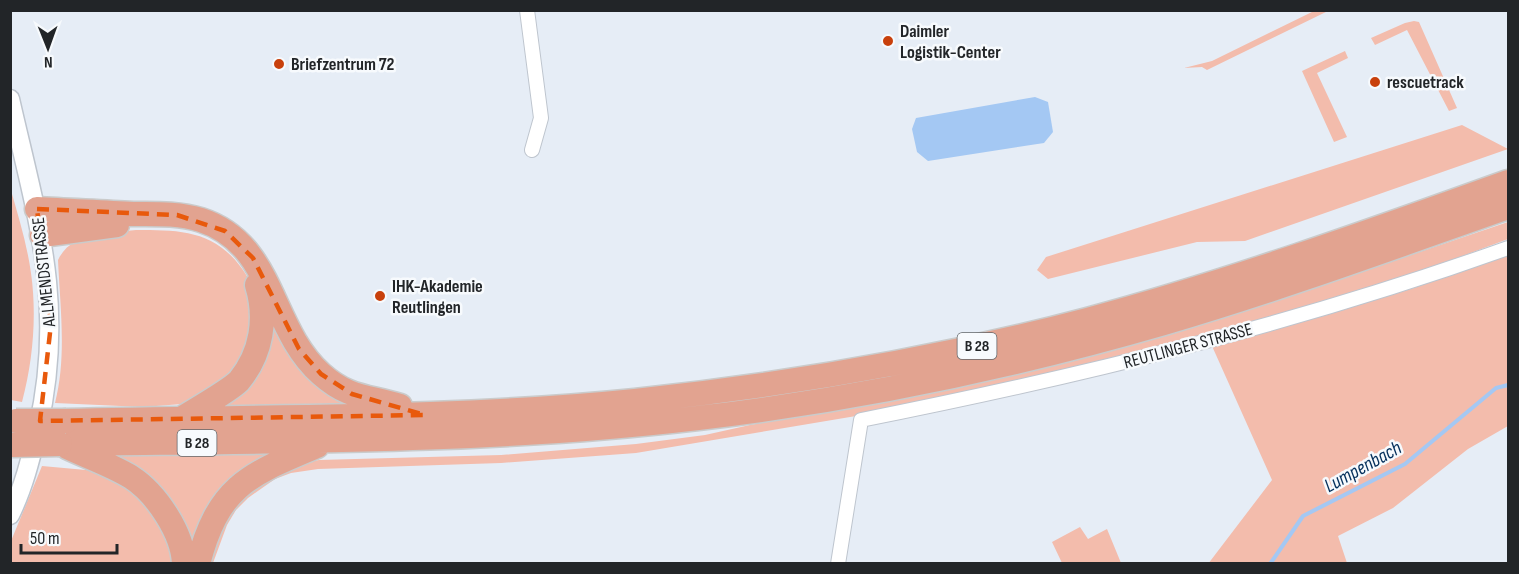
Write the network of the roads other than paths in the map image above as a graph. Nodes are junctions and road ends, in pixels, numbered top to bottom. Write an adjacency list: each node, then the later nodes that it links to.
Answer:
1 (527, 10): 3 (street)
2 (10, 99): 6 (street, ALLMENDSTRASSE)
3 (532, 150)
4 (1509, 182): 9 (highway, B 28)
5 (1509, 207): 12 (highway, B 28)
6 (37, 209): 7 (street, ALLMENDSTRASSE); 9 (highway)
7 (42, 235): 10 (highway); 15 (street, ALLMENDSTRASSE)
8 (1509, 248): 18 (street, REUTLINGER STRASSE)
9 (425, 415): 10 (highway, B 28)
10 (181, 419): 11 (highway, B 28, bridge)
11 (13, 421)
12 (332, 441): 13 (highway, B 28); 17 (highway)
13 (61, 444): 14 (highway, B 28, bridge); 16 (highway)
14 (11, 445)
15 (10, 514)
16 (184, 564)
17 (198, 564)
18 (838, 564)

